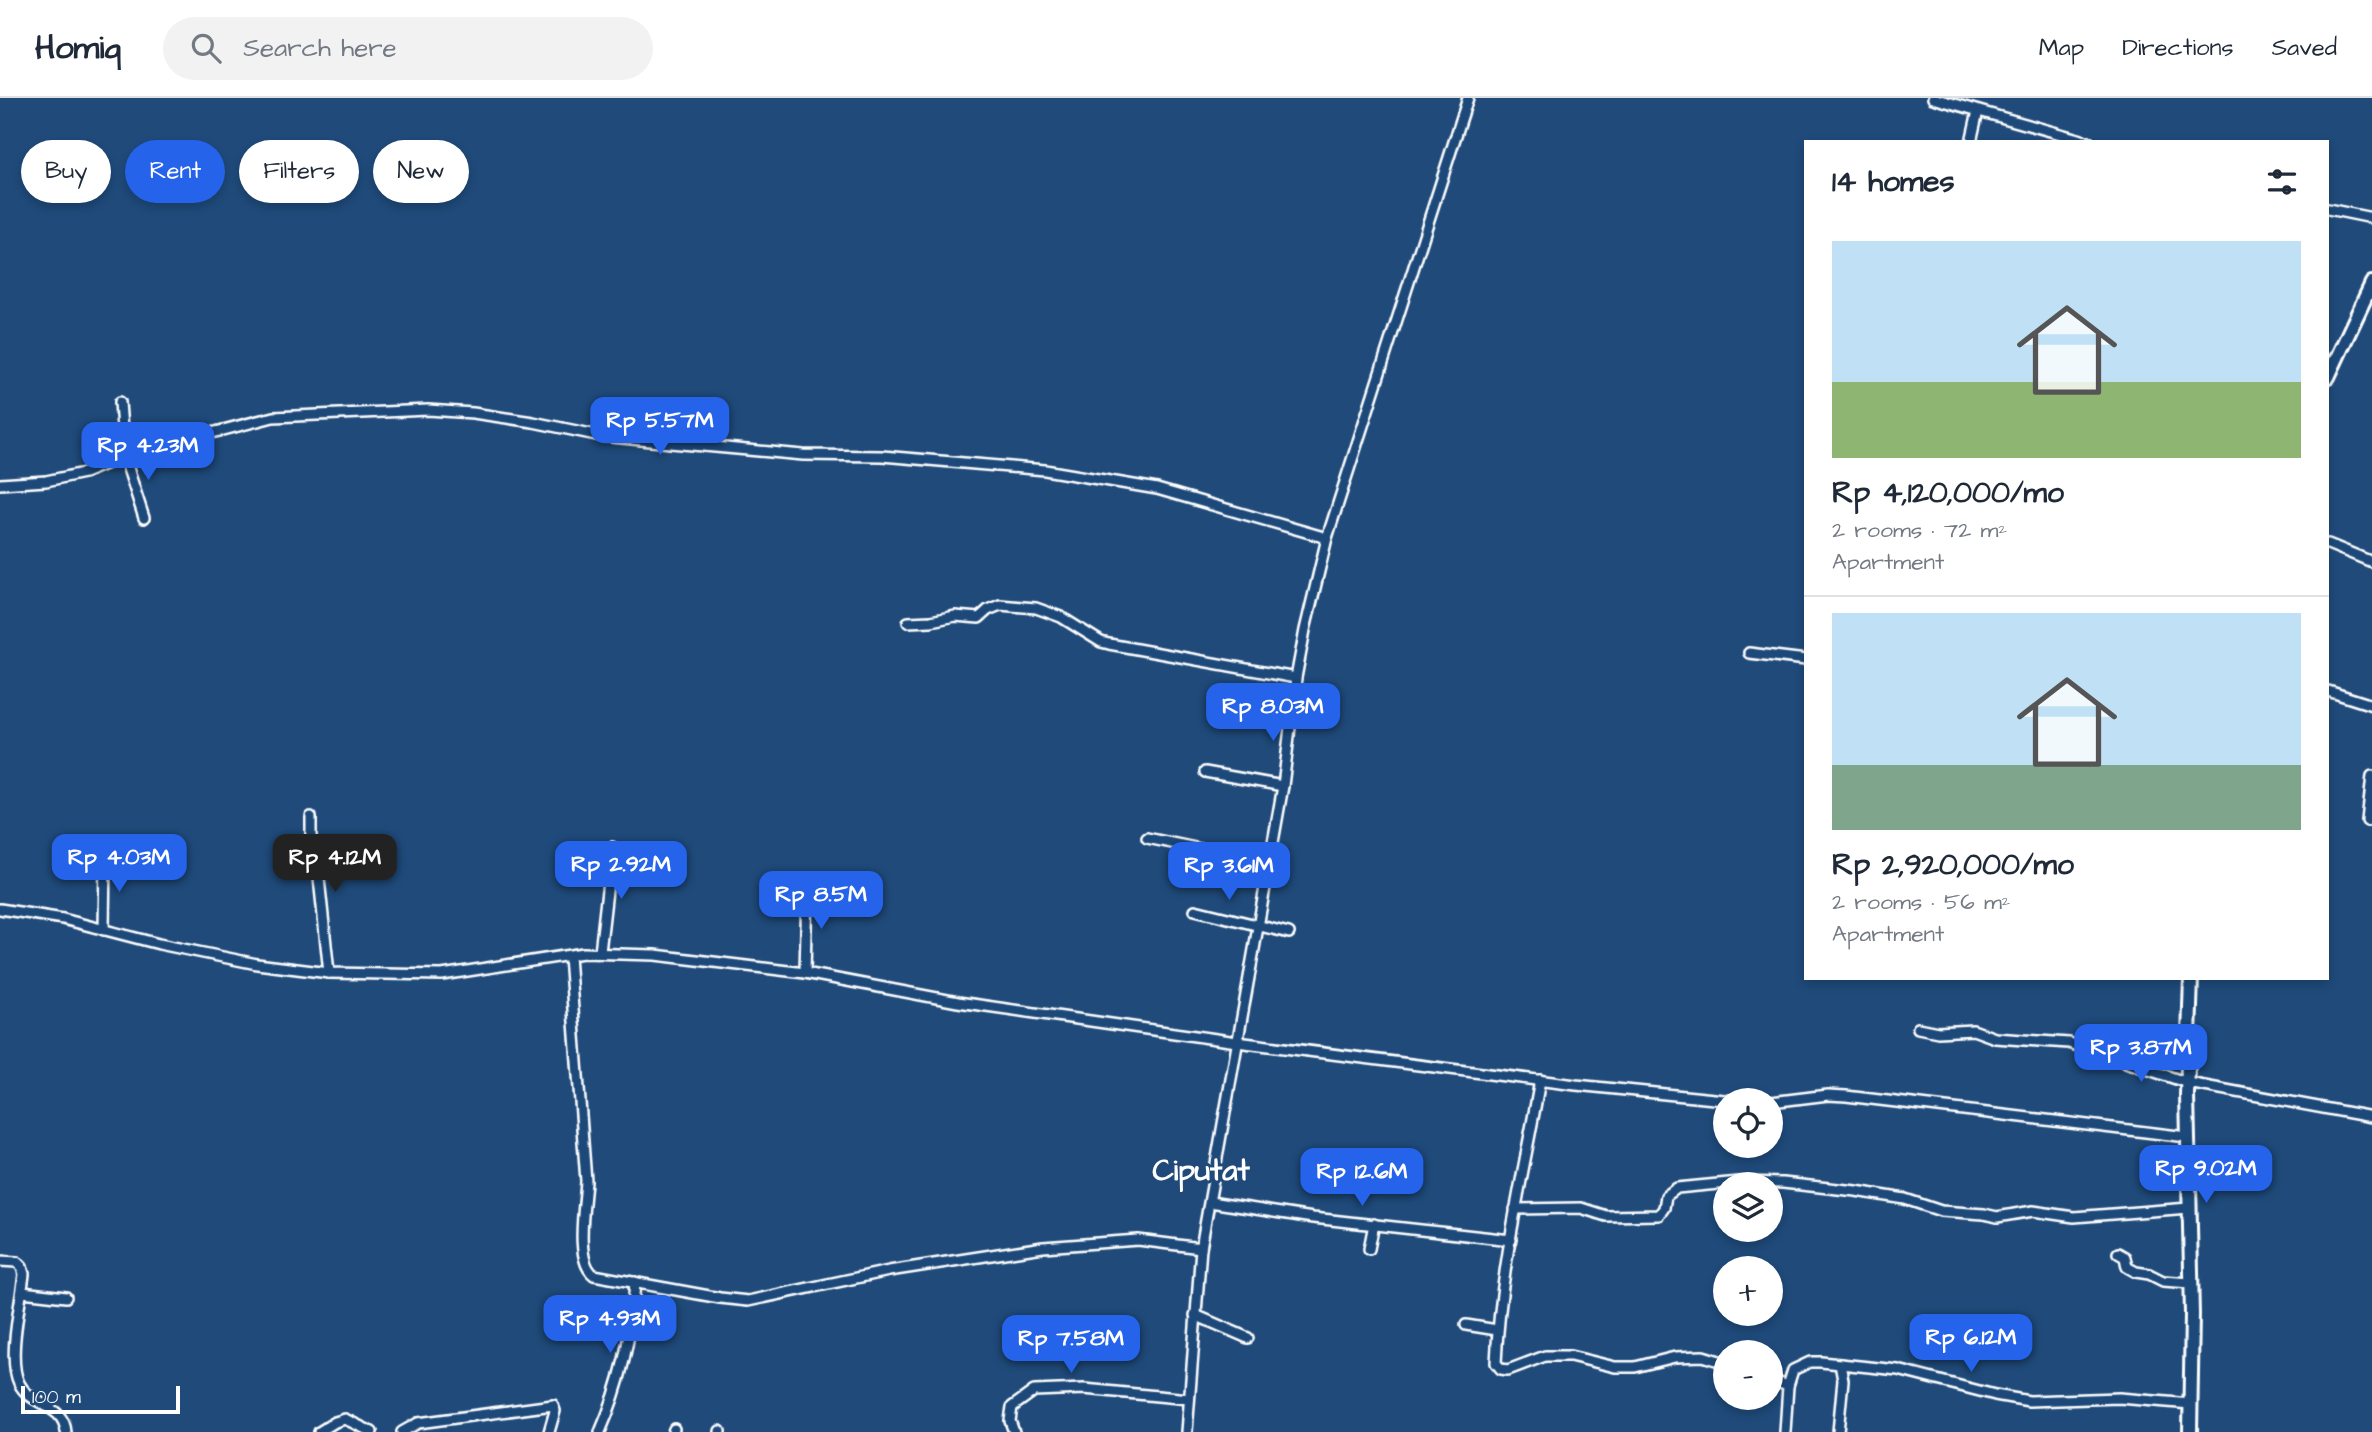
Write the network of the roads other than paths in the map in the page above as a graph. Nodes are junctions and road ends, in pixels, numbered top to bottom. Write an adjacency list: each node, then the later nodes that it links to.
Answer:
1 (1468, 98): 14 (street)
2 (1933, 98): 3 (street)
3 (1978, 111): 4 (street); 5 (street)
4 (1971, 140)
5 (2082, 140)
6 (2329, 208): 7 (street)
7 (2372, 218)
8 (2372, 283): 9 (main road)
9 (2332, 356)
10 (120, 402): 11 (street)
11 (124, 456): 12 (street); 13 (street); 14 (street)
12 (0, 484)
13 (144, 517)
14 (1327, 538): 20 (street)
15 (2329, 544): 16 (street)
16 (2372, 562)
17 (908, 622): 20 (street)
18 (1749, 653): 19 (street)
19 (1804, 660)
20 (1296, 678): 25 (street)
21 (2329, 691): 22 (street)
22 (2372, 705)
23 (1205, 772): 25 (street)
24 (2372, 776): 27 (street)
25 (1283, 786): 31 (street)
26 (311, 817): 40 (street)
27 (2367, 821)
28 (1147, 838): 31 (street)
29 (612, 847): 38 (street)
30 (105, 858): 36 (street)
31 (1269, 863): 35 (street)
32 (807, 888): 41 (street)
33 (0, 909): 36 (street)
34 (1195, 910): 35 (street)
35 (1258, 925): 37 (street); 44 (street)
36 (104, 930): 40 (street)
37 (1289, 933)
38 (600, 952): 39 (street); 41 (street)
39 (569, 956): 40 (street); 60 (street)
40 (329, 973)
41 (805, 973): 44 (street)
42 (2191, 980): 46 (main road)
43 (1918, 1028): 46 (street)
44 (1237, 1042): 45 (street); 51 (street)
45 (1540, 1080): 47 (street); 53 (street)
46 (2188, 1083): 49 (street); 50 (main road)
47 (1713, 1099)
48 (1783, 1101): 50 (street)
49 (2372, 1117)
50 (2188, 1137): 52 (main road)
51 (1210, 1202): 54 (street); 56 (street)
52 (2189, 1208): 53 (street); 61 (main road)
53 (1515, 1209): 55 (street)
54 (1374, 1224): 55 (street); 57 (street)
55 (1511, 1240): 66 (street)
56 (1201, 1248): 60 (street); 64 (street)
57 (1368, 1249)
58 (2119, 1254): 61 (street)
59 (0, 1261): 62 (street)
60 (635, 1282): 80 (street)
61 (2191, 1283): 73 (main road)
62 (22, 1292): 63 (street); 75 (street)
63 (66, 1297)
64 (1195, 1314): 67 (street); 72 (street)
65 (1466, 1325): 66 (street)
66 (1497, 1330): 68 (street)
67 (1248, 1338)
68 (1713, 1359)
69 (1840, 1364): 71 (street); 73 (street); 83 (street)
70 (1783, 1384): 71 (street)
71 (1788, 1386): 82 (street)
72 (1189, 1399): 74 (street); 81 (street)
73 (2191, 1404): 84 (main road)
74 (1187, 1429)
75 (66, 1432)
76 (319, 1432): 77 (street)
77 (372, 1432)
78 (402, 1432): 79 (street)
79 (549, 1432)
80 (600, 1432)
81 (1014, 1432)
82 (1784, 1432)
83 (1838, 1432)
84 (2190, 1432)

